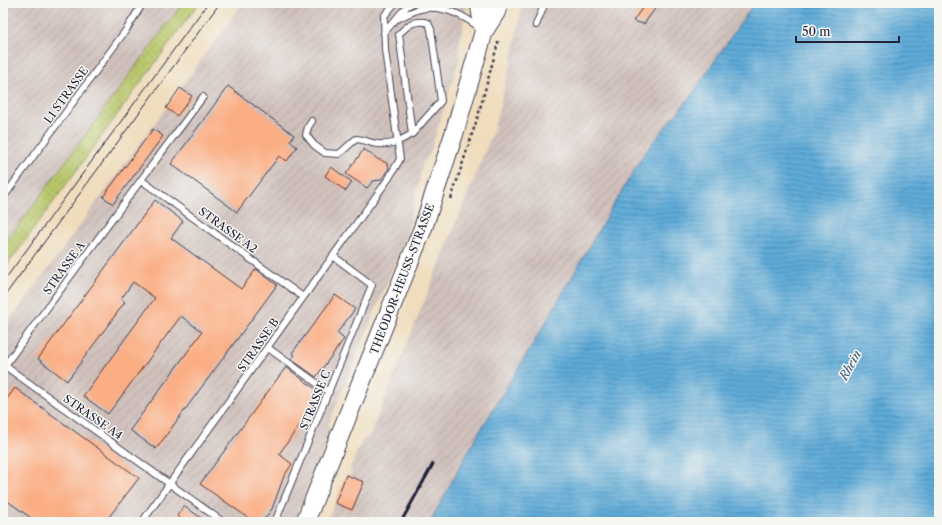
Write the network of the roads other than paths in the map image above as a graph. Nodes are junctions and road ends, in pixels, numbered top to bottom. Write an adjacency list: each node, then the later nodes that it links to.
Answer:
1 (143, 3): 15 (lane, L1 STRASSE)
2 (395, 3): 9 (lane, STRASSE B)
3 (413, 3): 6 (lane)
4 (545, 3): 7 (lane)
5 (485, 7): 8 (main road, THEODOR-HEUSS-STRASSE)
6 (397, 19): 8 (lane); 9 (lane)
7 (536, 25)
8 (484, 31): 25 (main road, THEODOR-HEUSS-STRASSE)
9 (384, 33): 13 (lane, STRASSE B)
10 (204, 96): 14 (lane, STRASSE A)
11 (312, 121): 13 (lane)
12 (412, 134): 12 (lane); 13 (lane)
13 (398, 142): 16 (lane, STRASSE B)
14 (141, 180): 17 (lane, STRASSE A2); 19 (lane, STRASSE A)
15 (3, 198)
16 (333, 256): 17 (lane, STRASSE B); 20 (lane, STRASSE C)
17 (303, 297): 18 (lane, STRASSE B)
18 (268, 348): 20 (lane); 21 (lane, STRASSE B)
19 (4, 367): 21 (lane, STRASSE A4)
20 (329, 392): 24 (lane, STRASSE C)
21 (170, 484): 22 (lane, STRASSE B); 23 (lane, STRASSE A4)
22 (142, 522)
23 (223, 522)
24 (275, 522)
25 (305, 522)

